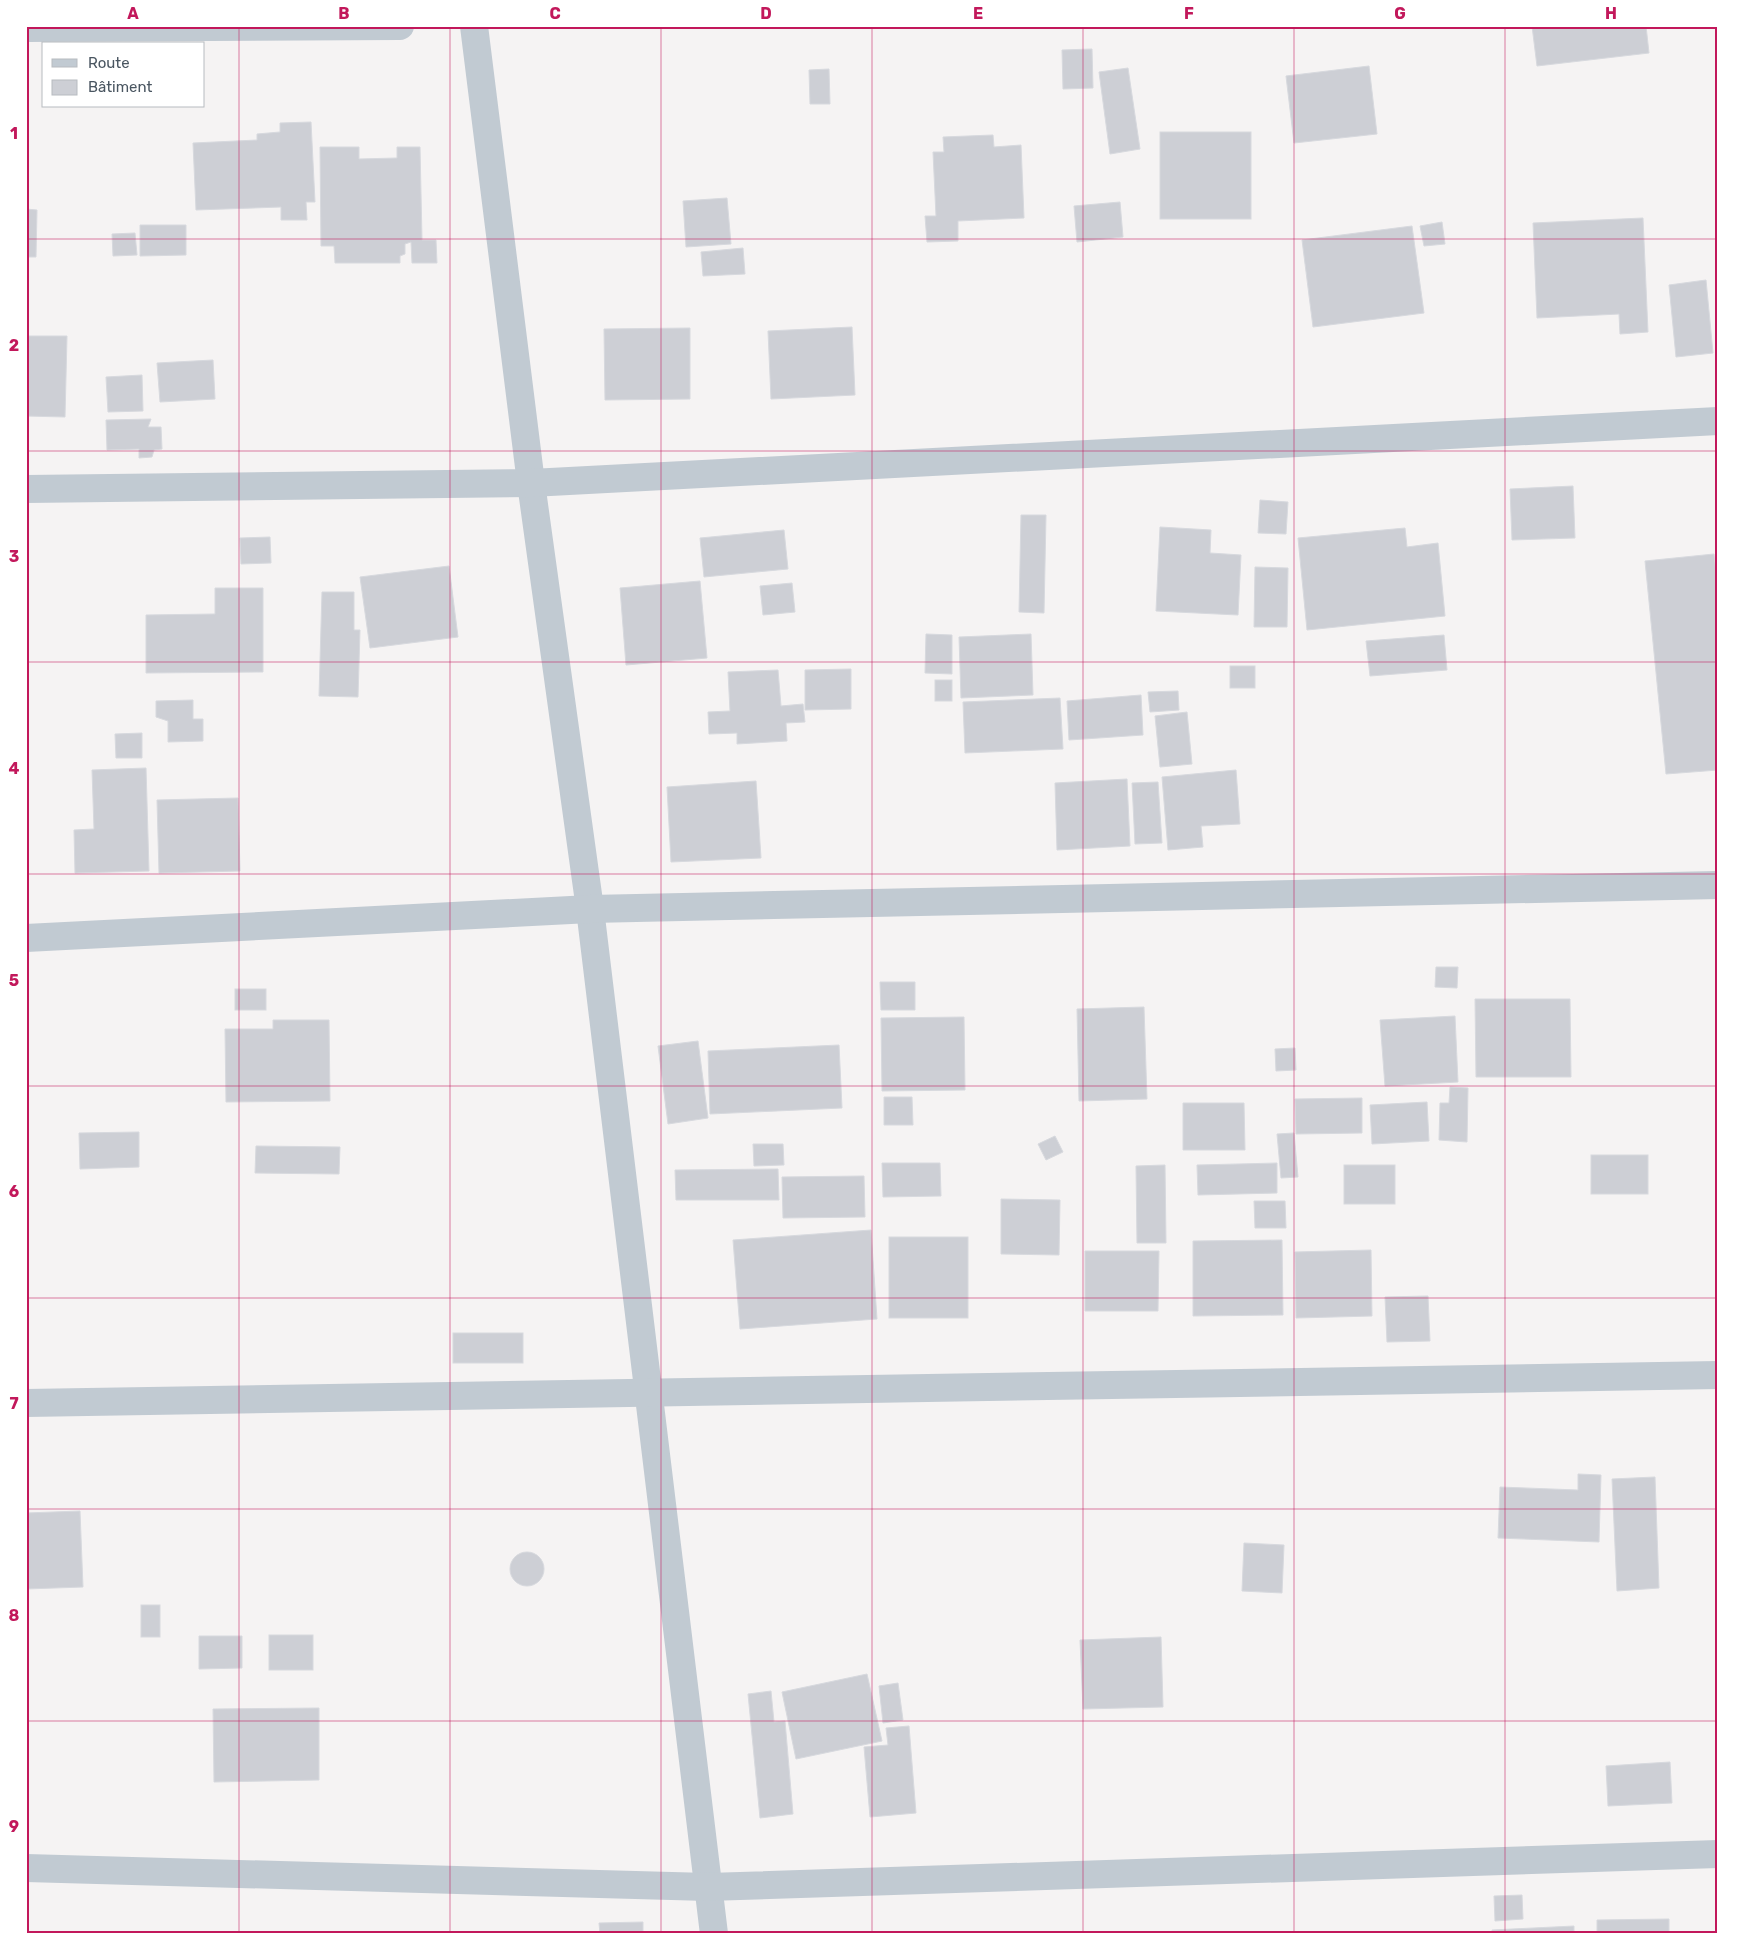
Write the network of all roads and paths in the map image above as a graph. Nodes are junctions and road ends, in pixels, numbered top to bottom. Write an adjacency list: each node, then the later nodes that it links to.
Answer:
1 (400, 26): 3 (street)
2 (474, 26): 5 (street)
3 (26, 28)
4 (1718, 421): 5 (street)
5 (531, 483): 6 (street); 8 (street)
6 (26, 489)
7 (1718, 885): 8 (street)
8 (590, 909): 9 (street); 11 (street)
9 (26, 938)
10 (1718, 1374): 11 (street)
11 (648, 1392): 12 (street); 15 (street)
12 (26, 1403)
13 (1718, 1854): 15 (street)
14 (26, 1868): 15 (street)
15 (708, 1887): 16 (street)
16 (714, 1934)

